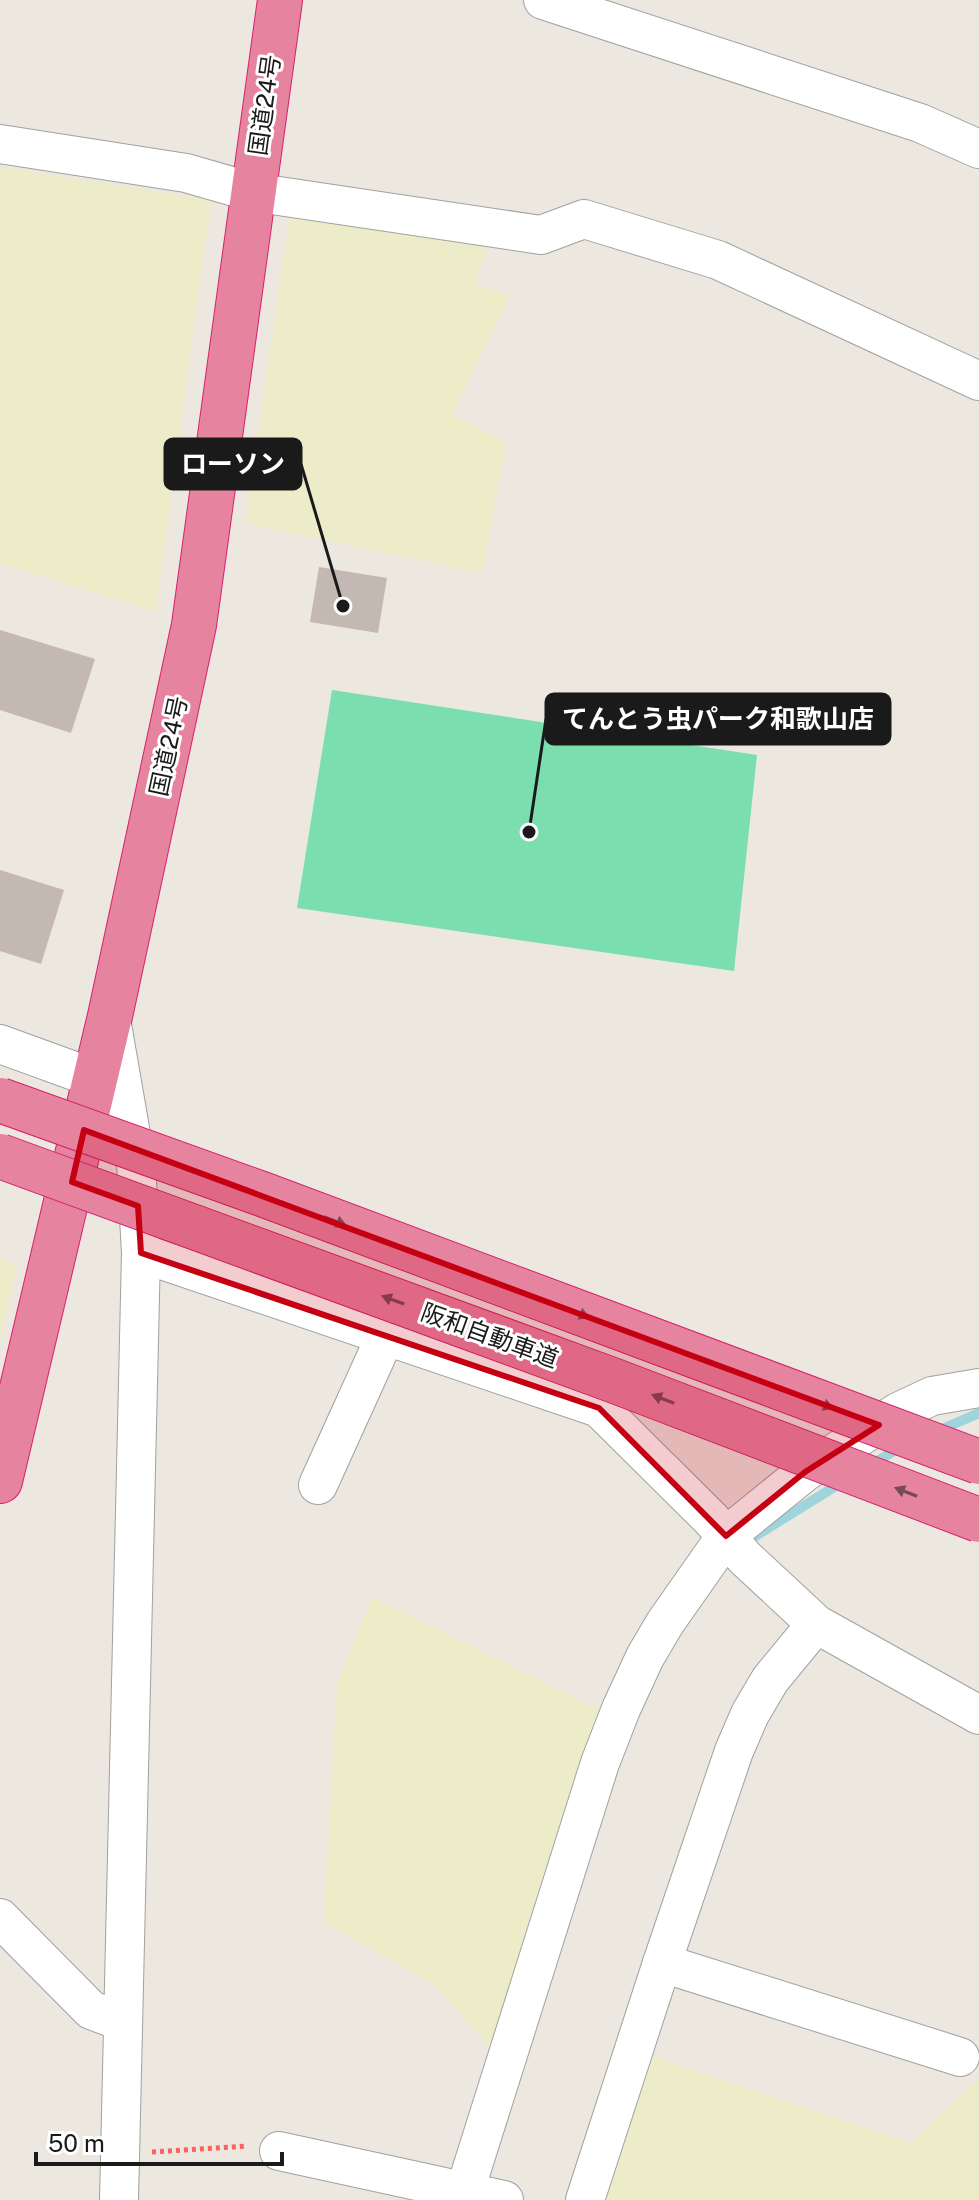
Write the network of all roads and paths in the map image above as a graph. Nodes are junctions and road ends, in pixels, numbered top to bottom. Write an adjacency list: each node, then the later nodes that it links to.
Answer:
1 (280, 0): 5 (highway, 国道24号)
2 (543, 0): 4 (street)
3 (0, 144): 5 (street)
4 (979, 149)
5 (252, 192): 6 (street); 9 (highway, 国道24号)
6 (979, 381)
7 (0, 1044): 9 (street)
8 (0, 1082): 12 (highway, bridge)
9 (109, 1084): 13 (street); 17 (highway, 国道24号)
10 (0, 1100): 12 (highway, bridge)
11 (0, 1156): 19 (highway, 阪和自動車道, one-way to 11, bridge)
12 (262, 1194): 16 (highway, one-way to 16, bridge)
13 (141, 1253): 14 (street); 25 (street)
14 (386, 1335): 18 (street); 20 (street)
15 (979, 1388): 20 (street)
16 (979, 1462)
17 (0, 1481)
18 (318, 1485)
19 (979, 1520)
20 (735, 1546): 21 (street); 29 (street)
21 (816, 1624): 22 (street); 24 (street)
22 (979, 1715)
23 (0, 1918): 25 (street)
24 (662, 1963): 26 (street); 31 (street)
25 (123, 2022): 28 (street)
26 (960, 2057)
27 (279, 2151): 28 (path); 29 (street)
28 (120, 2154): 30 (street)
29 (478, 2196)
30 (119, 2200)
31 (585, 2200)

